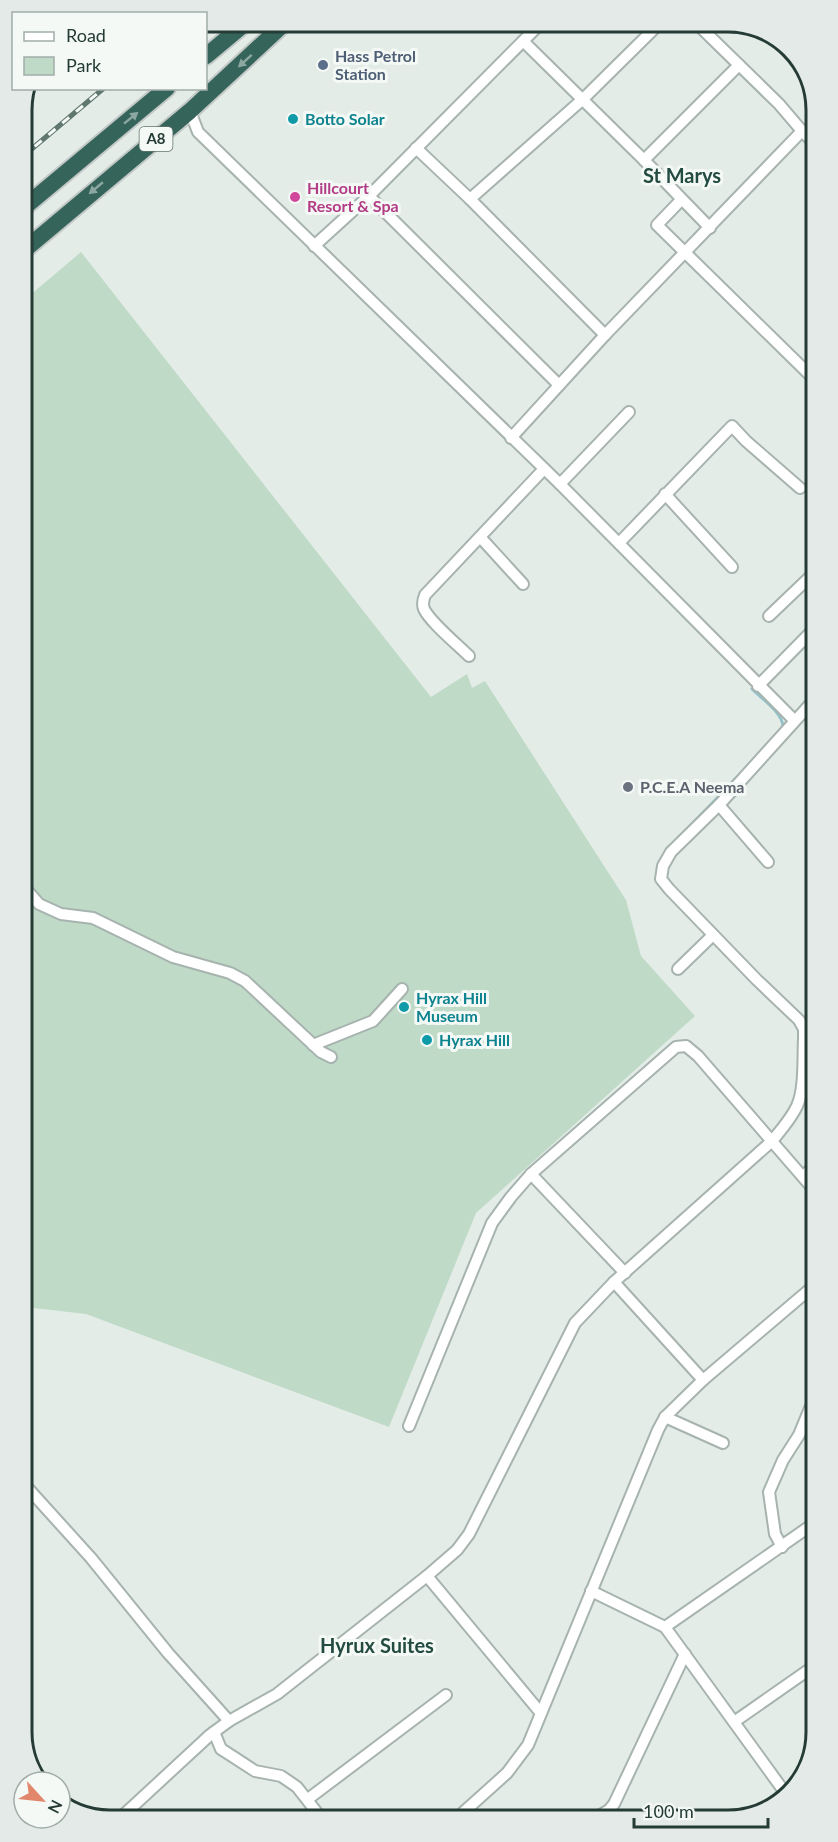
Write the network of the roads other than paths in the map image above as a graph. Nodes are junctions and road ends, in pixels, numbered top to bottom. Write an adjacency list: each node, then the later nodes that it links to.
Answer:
1 (236, 31): 7 (highway)
2 (276, 31): 11 (highway, A8, one-way to 11)
3 (533, 32): 6 (street)
4 (651, 32): 10 (street)
5 (705, 32): 8 (street)
6 (524, 42): 10 (street); 14 (street)
7 (207, 55)
8 (739, 65): 12 (street); 15 (street)
9 (165, 90): 19 (highway, A8, one-way to 9)
10 (583, 99): 15 (street); 17 (street)
11 (190, 111): 21 (highway, A8, one-way to 21); 22 (street)
12 (801, 131): 13 (street); 20 (street)
13 (806, 136)
14 (416, 148): 16 (street); 17 (street)
15 (644, 160): 18 (street)
16 (369, 196): 22 (street); 26 (street)
17 (470, 200): 24 (street)
18 (681, 200): 20 (street); 23 (street)
19 (32, 201)
20 (710, 228): 23 (street)
21 (32, 244)
22 (314, 246): 28 (street)
23 (684, 253): 24 (street); 25 (street)
24 (605, 335): 26 (street)
25 (806, 371)
26 (559, 385): 28 (street)
27 (629, 412): 30 (street)
28 (511, 438): 29 (street)
29 (544, 469): 30 (street); 33 (street)
30 (560, 484): 34 (street)
31 (800, 488): 32 (street)
32 (665, 494): 34 (street); 35 (street)
33 (481, 538): 37 (street); 40 (street)
34 (619, 543): 41 (street)
35 (732, 567)
36 (806, 581): 38 (street)
37 (523, 584)
38 (769, 616)
39 (806, 637): 41 (street)
40 (469, 656)
41 (758, 686): 43 (street)
42 (806, 708): 43 (street)
43 (794, 720): 44 (street)
44 (719, 805): 45 (street); 47 (street)
45 (768, 862)
46 (32, 895): 50 (street)
47 (713, 935): 48 (street); 52 (street)
48 (678, 969)
49 (402, 989): 50 (street)
50 (313, 1045): 51 (street)
51 (331, 1057)
52 (772, 1141): 53 (street); 55 (street); 57 (street)
53 (531, 1173): 57 (street); 63 (street)
54 (806, 1174): 55 (street)
55 (803, 1176): 56 (street)
56 (806, 1180)
57 (625, 1273): 58 (street)
58 (614, 1282): 60 (street); 68 (street)
59 (806, 1292): 60 (street)
60 (703, 1380): 61 (street)
61 (665, 1417): 64 (street); 69 (street)
62 (806, 1418): 67 (street)
63 (409, 1426)
64 (723, 1443)
65 (31, 1492): 75 (street)
66 (806, 1529): 67 (street)
67 (782, 1547): 70 (street)
68 (427, 1576): 74 (street); 75 (street)
69 (591, 1591): 70 (street); 74 (street)
70 (665, 1627): 71 (street)
71 (685, 1654): 76 (street); 83 (street)
72 (806, 1672): 76 (street)
73 (446, 1695): 79 (street)
74 (540, 1712): 82 (street)
75 (229, 1721): 77 (street)
76 (734, 1722): 78 (street)
77 (214, 1732): 79 (street); 80 (street)
78 (782, 1789)
79 (308, 1799): 81 (street)
80 (129, 1810)
81 (316, 1810)
82 (473, 1810)
83 (609, 1810)

